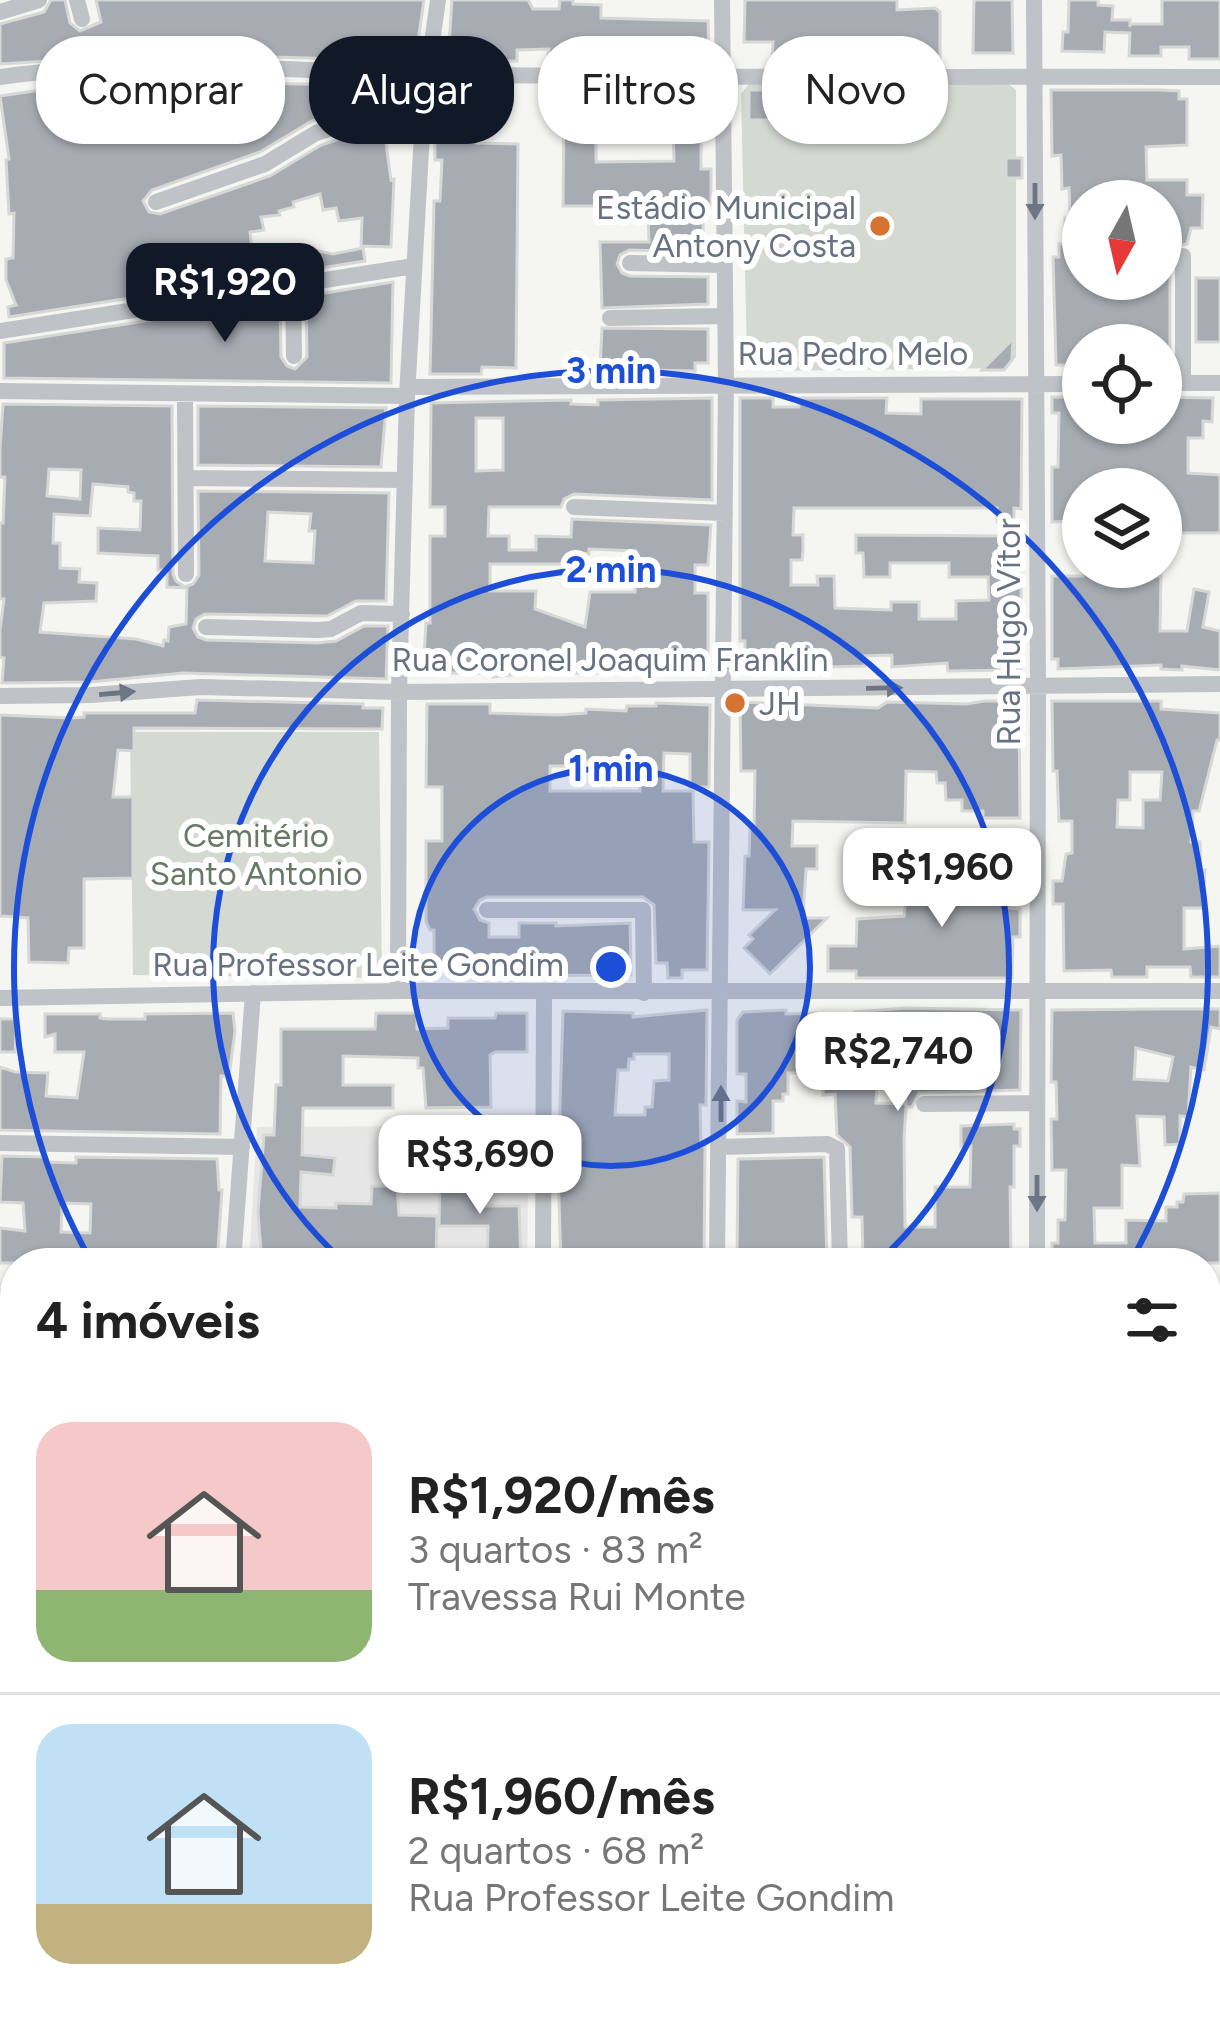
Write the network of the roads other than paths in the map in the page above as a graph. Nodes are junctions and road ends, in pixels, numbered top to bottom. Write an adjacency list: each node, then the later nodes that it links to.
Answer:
1 (38, 0): 6 (street)
2 (77, 0): 7 (street)
3 (438, 0): 8 (street)
4 (722, 0): 9 (street)
5 (1034, 0): 12 (street, Rua Hugo Vítor)
6 (0, 12)
7 (82, 19)
8 (433, 36)
9 (722, 36)
10 (309, 71): 14 (street)
11 (738, 75): 12 (street)
12 (1034, 76): 13 (street); 31 (street, Rua Hugo Vítor, one-way to 31)
13 (1220, 76)
14 (0, 77)
15 (309, 137): 18 (street)
16 (421, 144): 22 (street)
17 (722, 144): 21 (street)
18 (156, 202)
19 (1183, 256): 29 (street)
20 (630, 263): 21 (street)
21 (724, 265): 24 (street)
22 (414, 266): 23 (street); 34 (street)
23 (293, 285): 26 (street); 27 (street)
24 (725, 316): 25 (street); 28 (street)
25 (610, 318)
26 (0, 331)
27 (294, 356)
28 (726, 382): 31 (street, Rua Pedro Melo); 34 (street, Rua Pedro Melo); 39 (street)
29 (1183, 383): 30 (street)
30 (1220, 383)
31 (1036, 384): 32 (street, Rua Pedro Melo); 44 (street, Rua Hugo Vítor)
32 (1062, 384)
33 (0, 392): 35 (street, Rua Pedro Melo)
34 (407, 392): 35 (street, Rua Pedro Melo); 37 (street)
35 (185, 394): 36 (street)
36 (186, 478): 37 (street); 40 (street)
37 (405, 480): 41 (street)
38 (574, 507): 39 (street)
39 (725, 513): 45 (street)
40 (186, 574)
41 (402, 614): 42 (street); 46 (street)
42 (206, 627)
43 (1220, 684): 44 (street, Rua Coronel Joaquim Franklin)
44 (1039, 685): 45 (street, Rua Coronel Joaquim Franklin, one-way to 44); 51 (street, Rua Hugo Vítor)
45 (724, 690): 46 (street, Rua Coronel Joaquim Franklin); 54 (street)
46 (399, 692): 47 (street, Rua Coronel Joaquim Franklin, one-way to 46); 50 (street)
47 (0, 696)
48 (487, 910): 53 (street)
49 (1220, 991): 51 (street, Rua Professor Leite Gondim)
50 (398, 992): 52 (street, Rua Professor Leite Gondim); 55 (street, Rua Professor Leite Gondim)
51 (1038, 992): 54 (street, Rua Professor Leite Gondim); 57 (street, Rua Hugo Vítor)
52 (253, 993): 56 (street, Rua Professor Leite Gondim); 60 (street)
53 (644, 993): 54 (street, Rua Professor Leite Gondim); 55 (street, Rua Professor Leite Gondim)
54 (720, 993): 61 (street, one-way to 54)
55 (544, 994): 63 (street)
56 (0, 998)
57 (1036, 1103): 58 (street); 66 (street, Rua Hugo Vítor, one-way to 66)
58 (924, 1104)
59 (0, 1143): 60 (street)
60 (242, 1147): 62 (street)
61 (721, 1147): 64 (street); 65 (street)
62 (234, 1248)
63 (543, 1248)
64 (718, 1248)
65 (840, 1248)
66 (1036, 1248)

